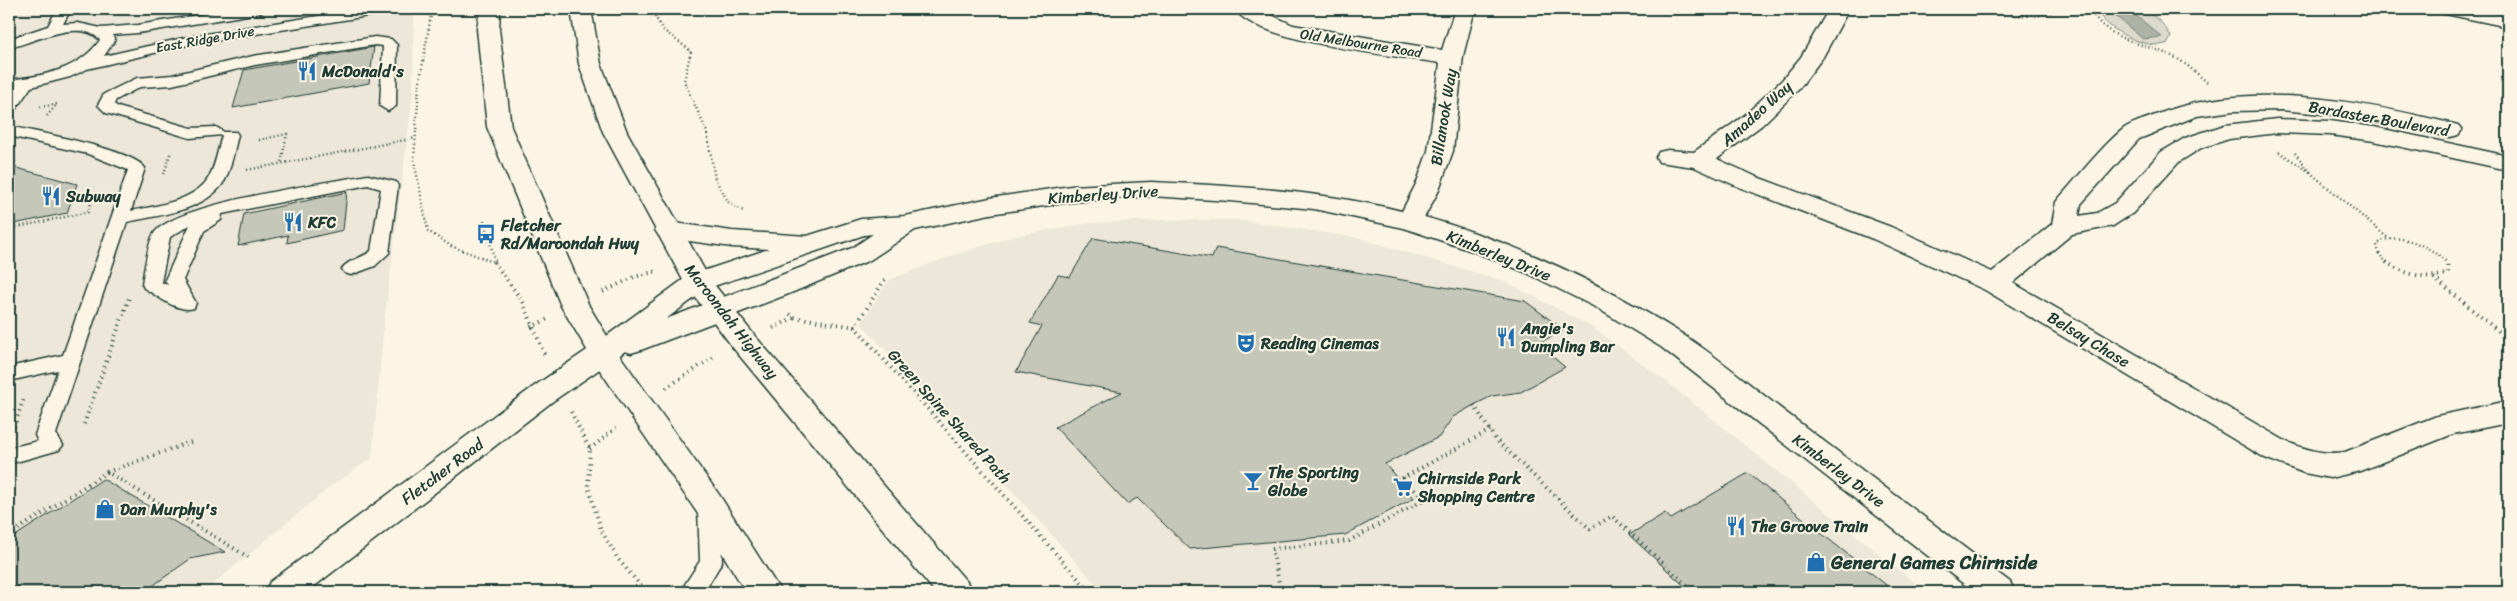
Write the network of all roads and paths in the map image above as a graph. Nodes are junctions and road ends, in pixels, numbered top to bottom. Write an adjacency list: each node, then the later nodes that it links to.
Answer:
1 (64, 9): 16 (lane)
2 (260, 9): 17 (lane, East Ridge Drive)
3 (387, 9): 20 (lane, East Ridge Drive)
4 (432, 9): 28 (path)
5 (490, 9): 53 (main road)
6 (582, 9): 42 (main road, Maroondah Highway)
7 (651, 9): 44 (path)
8 (1245, 9): 19 (main road, Old Melbourne Road)
9 (1465, 9): 19 (main road, Billanook Way)
10 (1839, 9): 32 (main road, Amadeo Way)
11 (1996, 9): 12 (path)
12 (2063, 9)
13 (2090, 9): 23 (path)
14 (2448, 9): 15 (main road)
15 (2508, 21)
16 (53, 30): 17 (lane, East Ridge Drive); 18 (lane, East Ridge Drive)
17 (101, 32): 20 (lane)
18 (9, 44)
19 (1452, 58): 39 (main road, Billanook Way)
20 (84, 65): 21 (lane)
21 (26, 83): 22 (lane); 25 (lane)
22 (9, 85)
23 (2212, 87)
24 (388, 106): 35 (lane)
25 (9, 107)
26 (2265, 127): 33 (main road, Bardaster Boulevard); 41 (main road, Bardaster Boulevard); 43 (path)
27 (9, 131): 37 (lane)
28 (416, 138): 34 (path); 46 (path)
29 (259, 140): 34 (path)
30 (2508, 144): 41 (main road, Bardaster Boulevard)
31 (1668, 157): 32 (main road, Belsay Chase)
32 (1699, 160): 51 (main road, Belsay Chase)
33 (2508, 162)
34 (281, 163): 35 (path)
35 (218, 175): 37 (lane)
36 (232, 206): 36 (lane); 47 (lane)
37 (118, 219): 61 (lane)
38 (484, 221): 46 (path)
39 (1410, 221): 40 (main road, Kimberley Drive); 83 (main road, Kimberley Drive)
40 (906, 224): 45 (main road, Kimberley Drive); 52 (main road, Kimberley Drive)
41 (2064, 226): 51 (main road)
42 (668, 230): 44 (main road); 48 (main road, Maroondah Highway)
43 (2388, 239): 49 (path); 49 (path)
44 (752, 240): 45 (main road)
45 (810, 243): 48 (main road, Kimberley Drive)
46 (495, 262): 56 (path)
47 (352, 269)
48 (692, 273): 53 (path); 54 (main road, Maroondah Highway); 60 (main road, Kimberley Drive)
49 (2434, 278): 58 (path)
50 (885, 279): 57 (path)
51 (1995, 284): 66 (main road, Belsay Chase)
52 (776, 289): 54 (main road, Kimberley Drive); 55 (path)
53 (575, 306): 56 (path); 60 (main road)
54 (719, 310): 59 (main road, Maroondah Highway); 60 (main road, Kimberley Drive)
55 (794, 317): 57 (path); 59 (path)
56 (531, 327): 63 (path)
57 (854, 327): 80 (path, Green Spine Shared Path)
58 (2508, 339)
59 (744, 342): 65 (path); 79 (main road, Maroondah Highway)
60 (604, 353): 63 (main road, Fletcher Road); 65 (main road)
61 (70, 360): 62 (lane); 70 (lane)
62 (9, 374)
63 (557, 385): 69 (path); 75 (main road, Fletcher Road)
64 (1474, 405): 67 (path)
65 (641, 408): 69 (path); 72 (main road)
66 (2508, 412)
67 (1490, 430): 81 (path); 82 (path)
68 (191, 442): 71 (path)
69 (590, 449): 76 (path)
70 (9, 456)
71 (107, 472): 73 (path); 74 (path)
72 (709, 506): 77 (lane); 78 (main road)
73 (9, 535)
74 (250, 558)
75 (282, 592)
76 (646, 592)
77 (692, 592)
78 (764, 592)
79 (956, 592)
80 (1090, 592)
81 (1280, 592)
82 (1694, 592)
83 (1998, 592)

